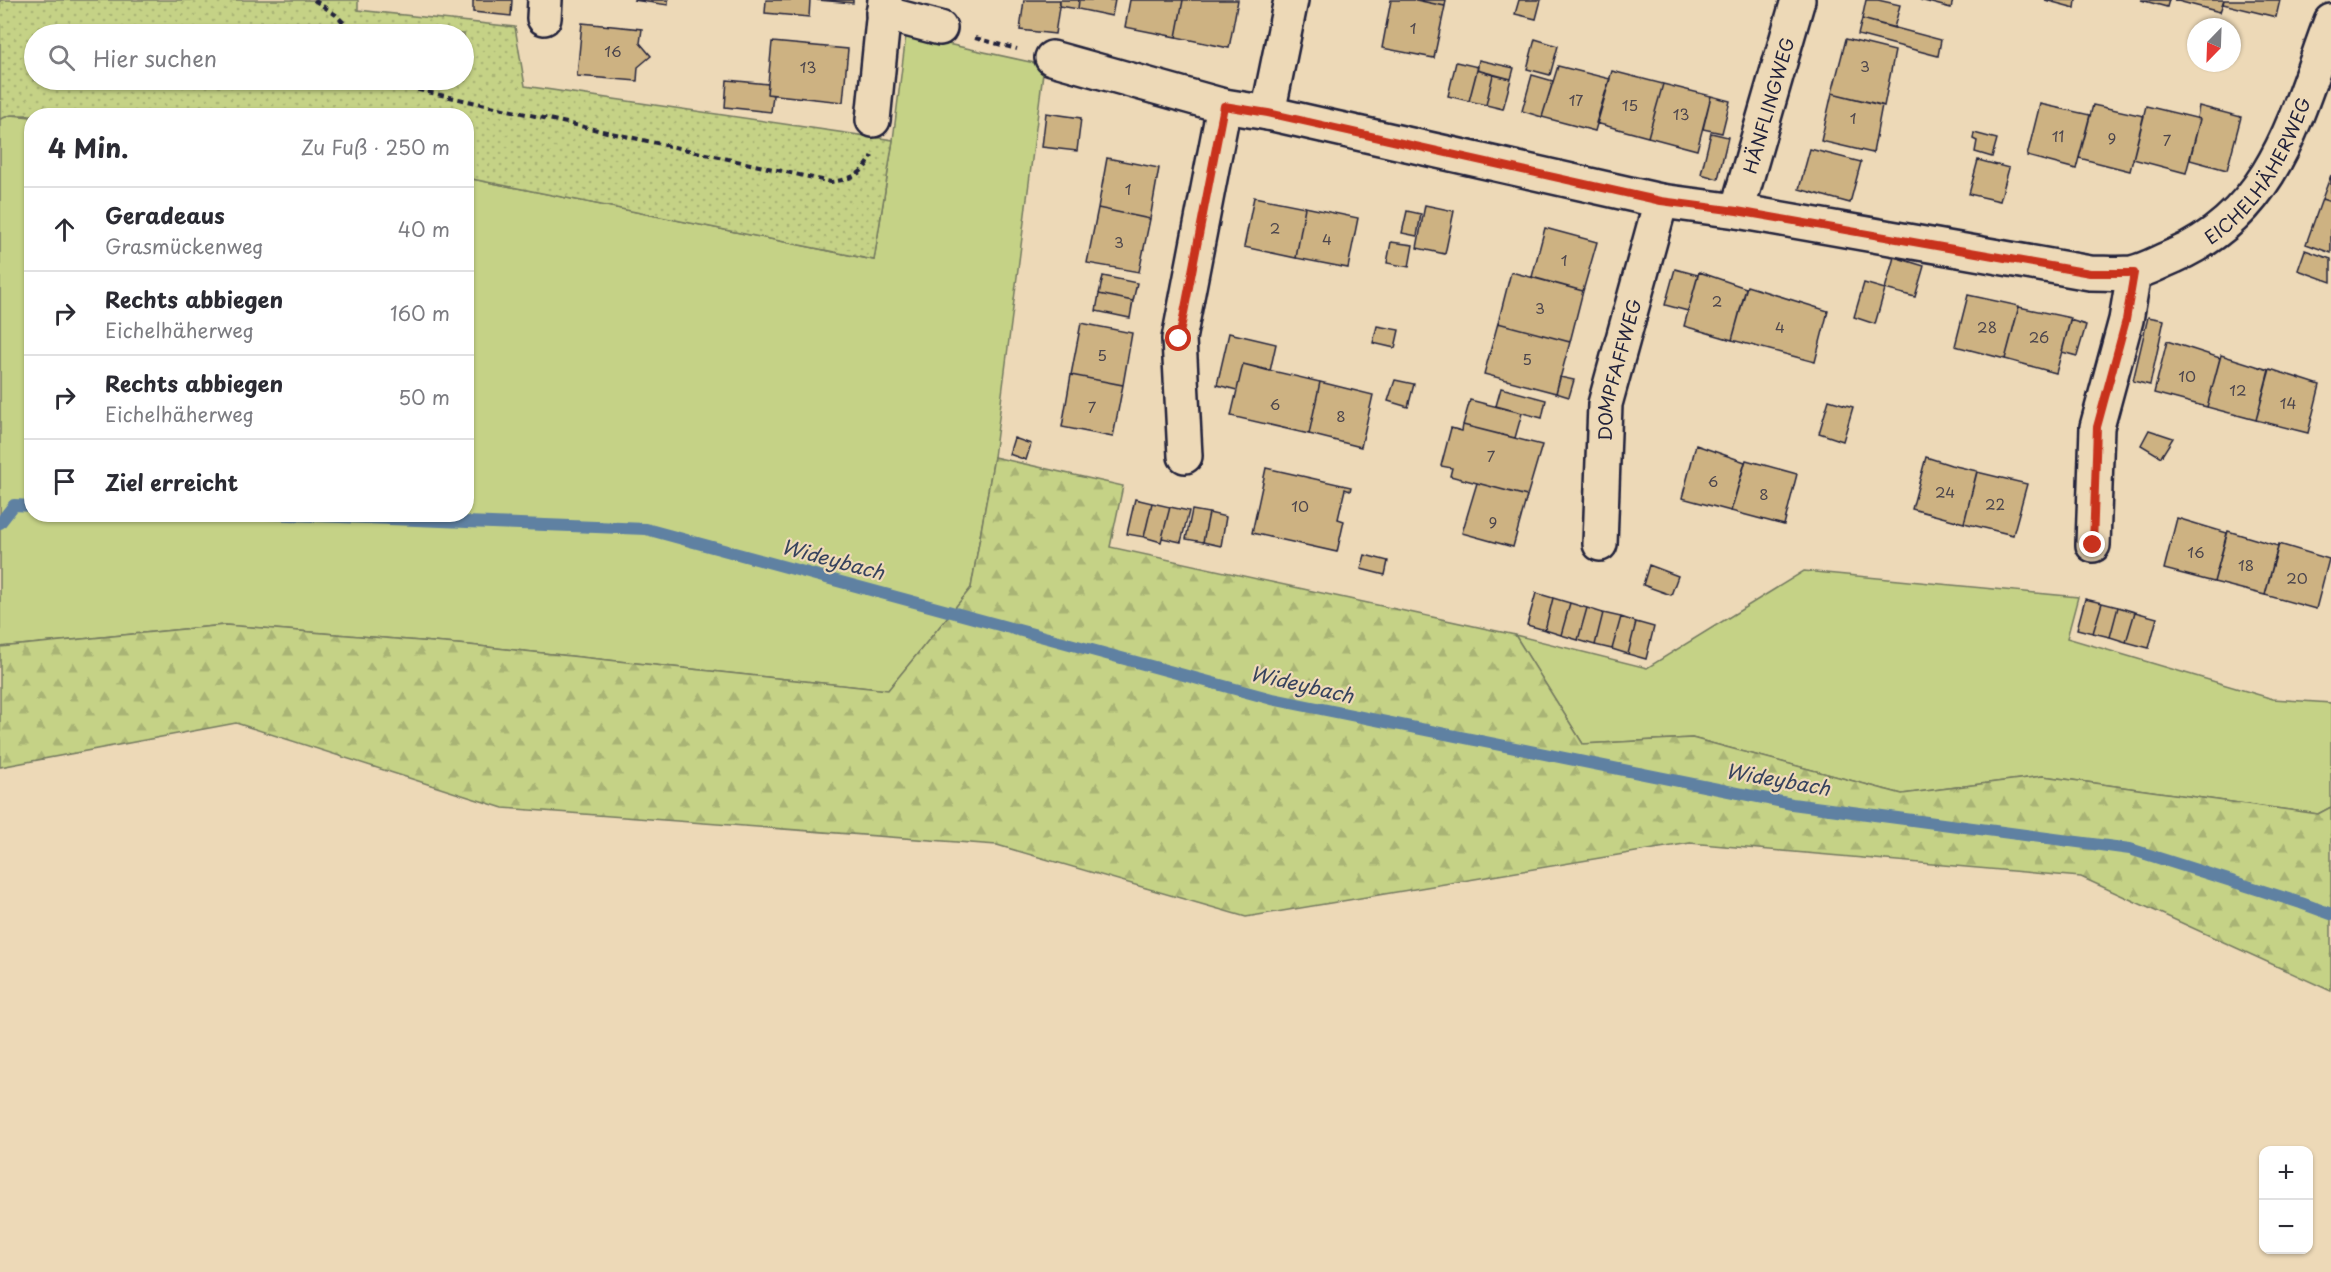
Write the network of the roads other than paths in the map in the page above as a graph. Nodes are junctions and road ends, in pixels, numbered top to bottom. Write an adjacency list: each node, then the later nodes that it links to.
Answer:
1 (1291, 0): 8 (street)
2 (1798, 0): 11 (street, HÄNFLINGWEG)
3 (884, 7): 5 (street); 9 (street)
4 (2331, 21): 12 (street, EICHELHÄHERWEG)
5 (940, 28)
6 (1052, 58): 7 (street, EICHELHÄHERWEG)
7 (1224, 106): 8 (street, EICHELHÄHERWEG); 13 (street)
8 (1268, 113): 10 (street, EICHELHÄHERWEG)
9 (873, 120)
10 (1661, 201): 11 (street, EICHELHÄHERWEG); 14 (street, DOMPFAFFWEG)
11 (1737, 211): 12 (street, EICHELHÄHERWEG)
12 (2134, 273): 15 (street)
13 (1185, 456)
14 (1600, 544)
15 (2093, 545)

